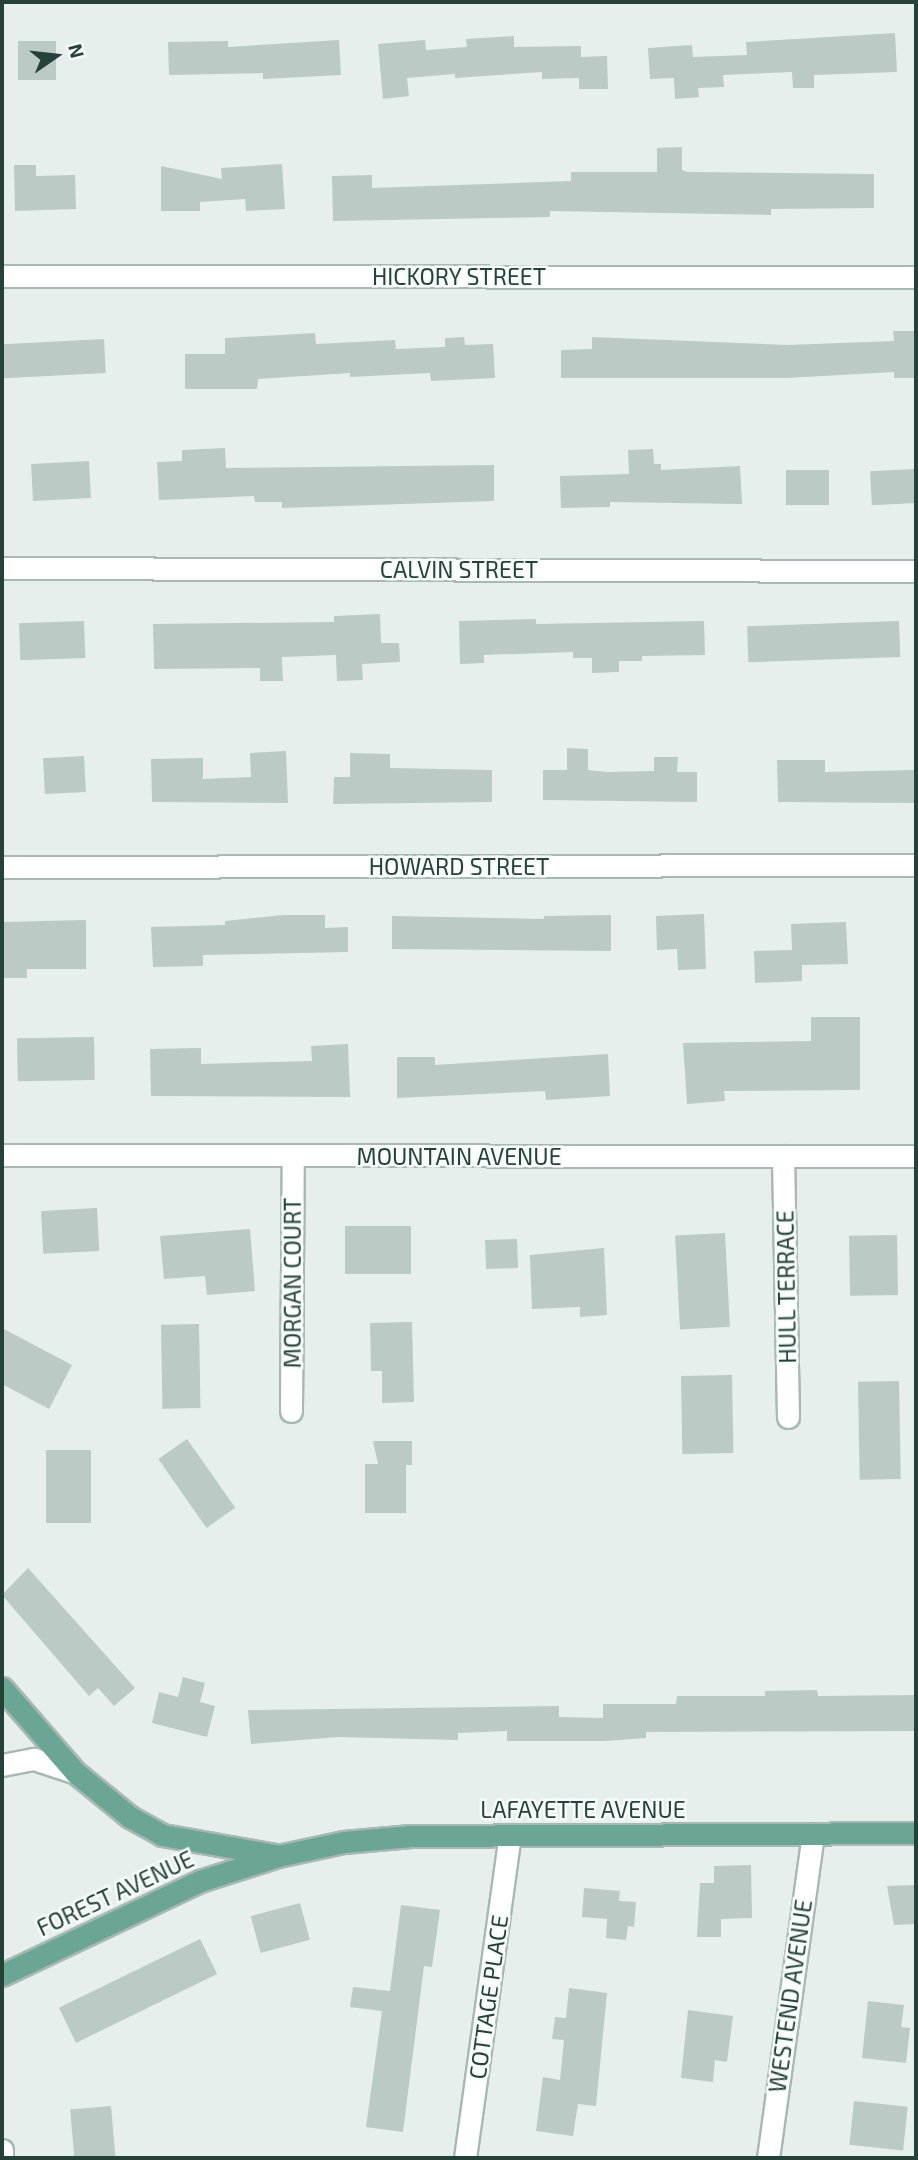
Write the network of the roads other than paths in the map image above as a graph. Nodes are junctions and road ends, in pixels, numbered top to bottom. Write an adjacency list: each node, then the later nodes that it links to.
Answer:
1 (2, 276): 2 (street, HICKORY STREET)
2 (916, 277)
3 (2, 568): 4 (street, CALVIN STREET)
4 (916, 571)
5 (916, 865): 6 (street, HOWARD STREET)
6 (2, 867)
7 (2, 1155): 8 (street, MOUNTAIN AVENUE)
8 (293, 1156): 9 (street, MOUNTAIN AVENUE); 11 (street, MORGAN COURT)
9 (783, 1156): 10 (street, MOUNTAIN AVENUE); 12 (street, HULL TERRACE)
10 (916, 1156)
11 (291, 1411)
12 (788, 1417)
13 (2, 1688): 15 (main road)
14 (2, 1765): 15 (street)
15 (76, 1773): 19 (main road)
16 (916, 1833): 17 (main road, LAFAYETTE AVENUE)
17 (813, 1834): 18 (main road, LAFAYETTE AVENUE); 25 (street, WESTEND AVENUE)
18 (510, 1835): 19 (main road, LAFAYETTE AVENUE); 24 (street, COTTAGE PLACE)
19 (278, 1856): 20 (main road, LAFAYETTE AVENUE)
20 (252, 1863): 21 (main road, FOREST AVENUE)
21 (2, 1975)
22 (2, 2150): 23 (street)
23 (2, 2158)
24 (465, 2158)
25 (768, 2158)

